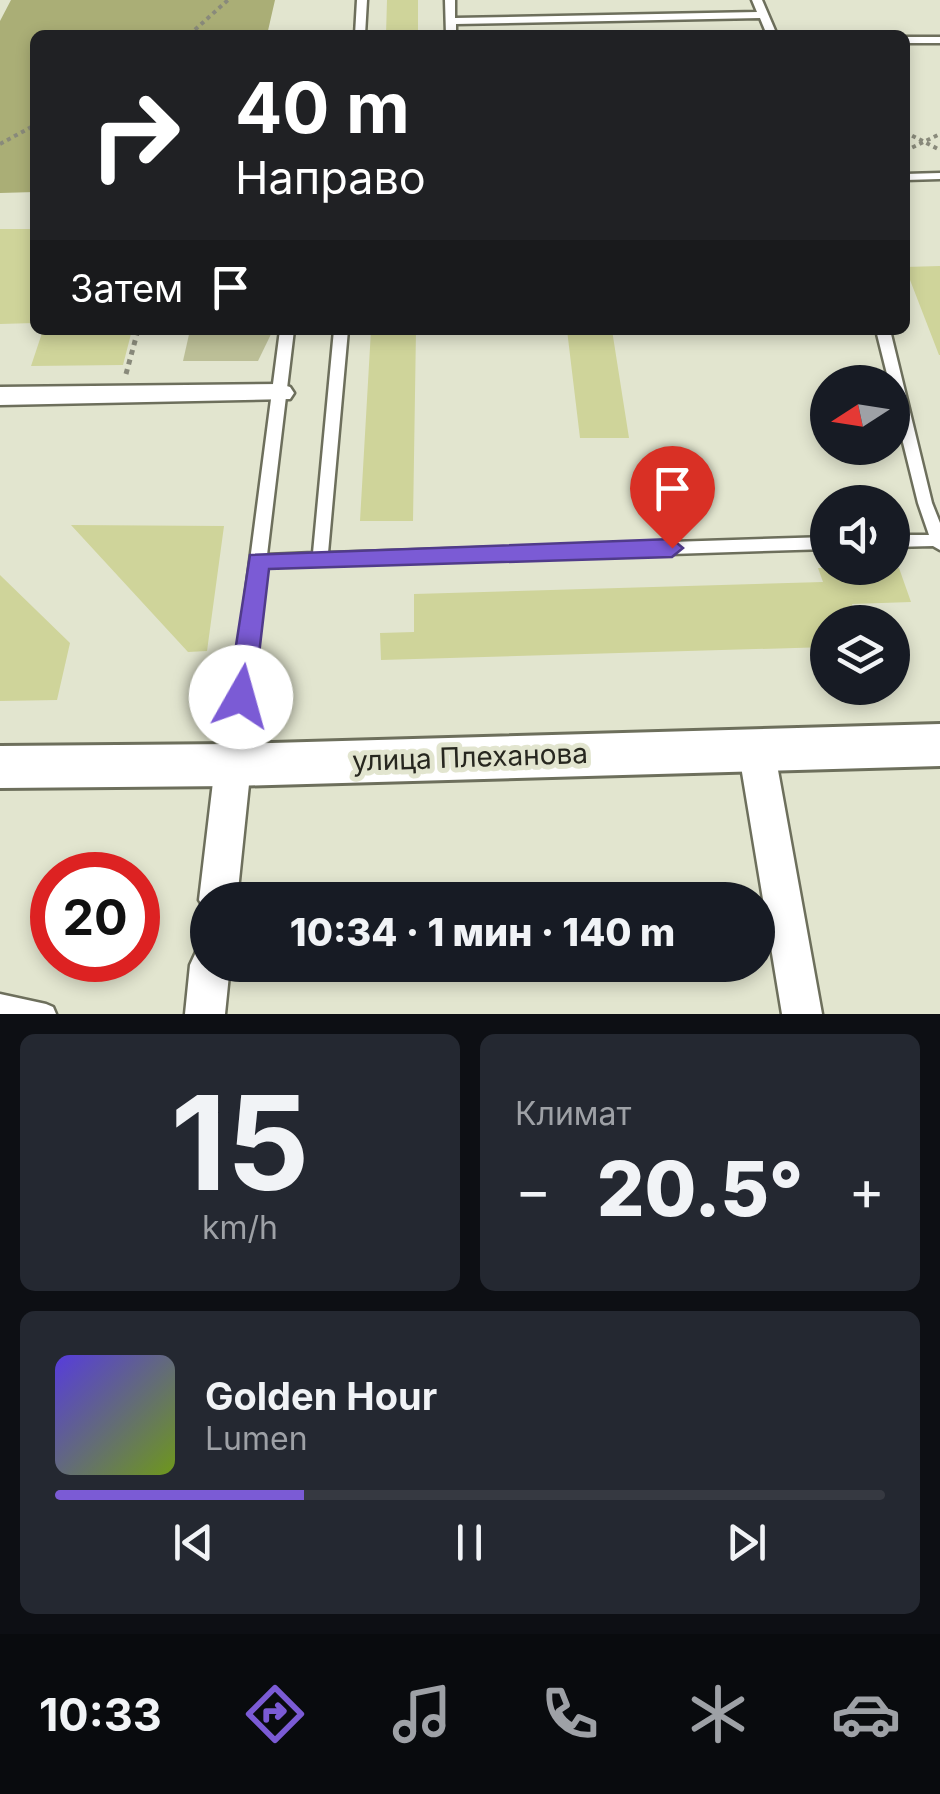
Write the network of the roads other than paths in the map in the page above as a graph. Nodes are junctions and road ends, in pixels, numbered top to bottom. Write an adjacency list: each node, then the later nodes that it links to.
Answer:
1 (362, 0): 6 (lane)
2 (450, 0): 5 (lane)
3 (757, 0): 4 (lane)
4 (762, 15): 5 (lane); 8 (lane)
5 (451, 21): 7 (lane)
6 (360, 30)
7 (450, 30)
8 (770, 30)
9 (910, 40): 10 (lane)
10 (940, 40)
11 (940, 176): 12 (lane)
12 (910, 177)
13 (286, 335): 16 (lane)
14 (341, 335): 22 (lane)
15 (884, 335): 18 (lane)
16 (280, 393): 17 (street); 23 (lane)
17 (0, 396)
18 (933, 503): 20 (lane)
19 (910, 541): 20 (lane)
20 (939, 542)
21 (810, 544): 22 (lane)
22 (320, 559): 23 (lane)
23 (258, 561): 26 (lane)
24 (940, 744): 25 (main road, улица Плеханова)
25 (756, 748): 26 (main road, улица Плеханова); 33 (street)
26 (233, 765): 27 (main road, улица Плеханова); 28 (street)
27 (0, 767)
28 (220, 882)
29 (208, 982): 32 (street)
30 (0, 1004): 31 (lane)
31 (46, 1014)
32 (205, 1014)
33 (802, 1014)

